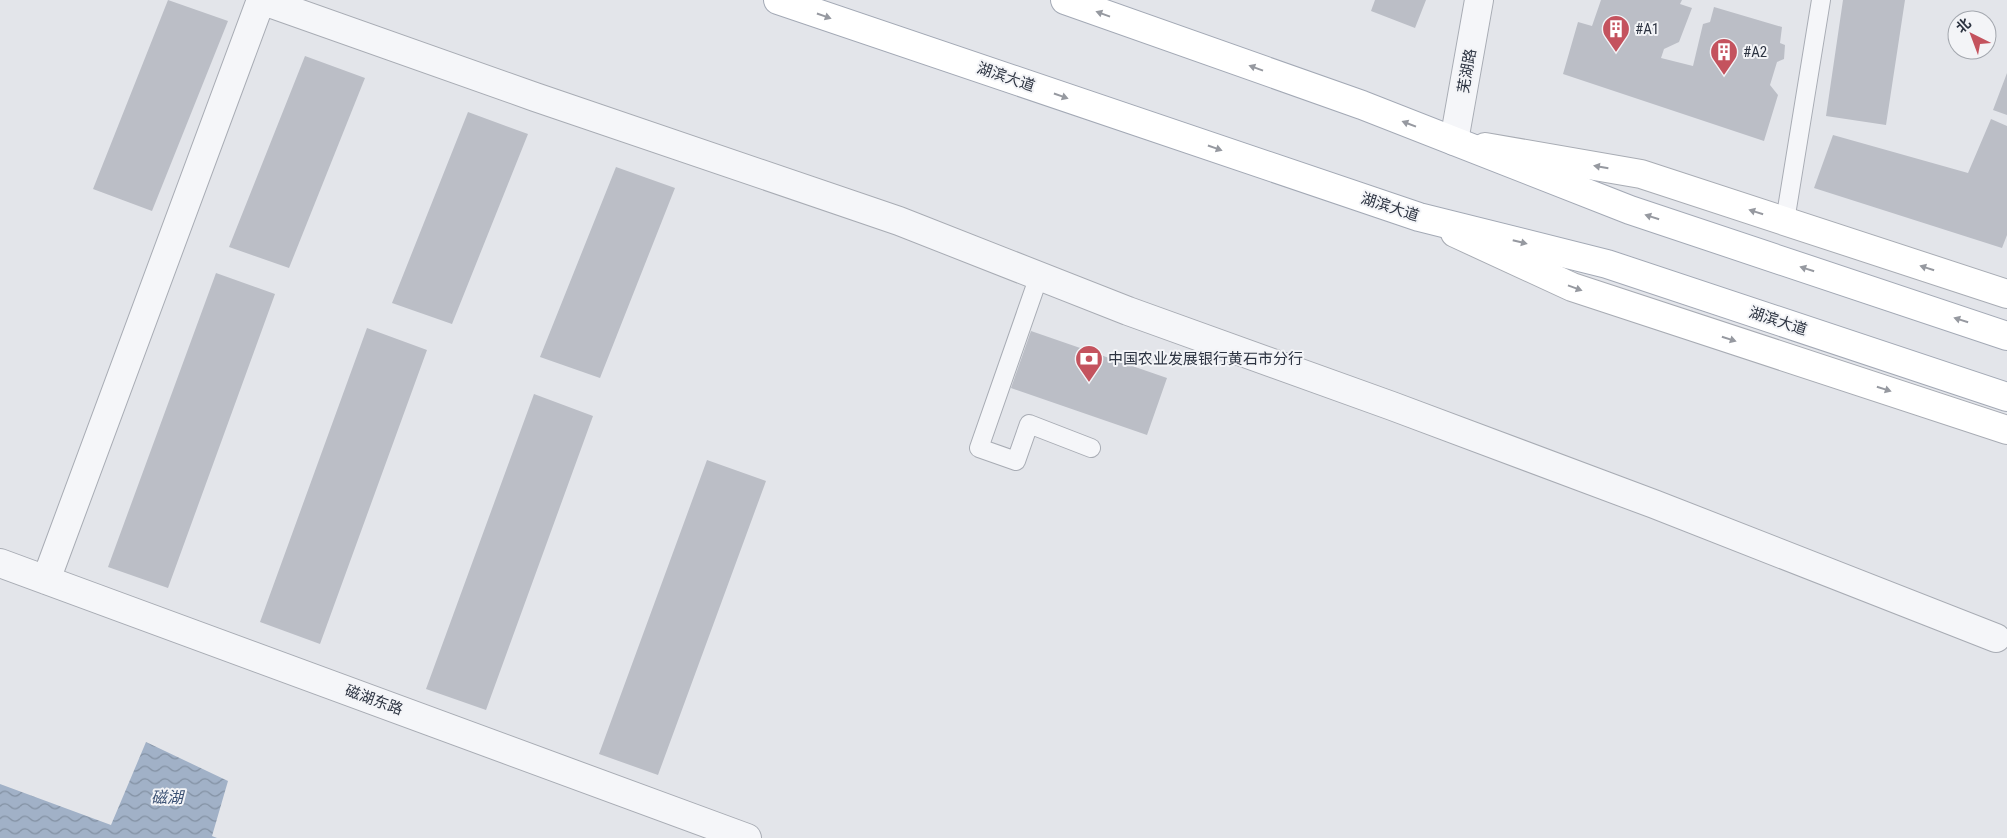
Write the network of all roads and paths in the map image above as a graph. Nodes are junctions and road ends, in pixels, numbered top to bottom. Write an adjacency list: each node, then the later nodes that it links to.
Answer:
1 (261, 0): 9 (street); 16 (street)
2 (778, 0): 7 (main road, 湖滨大道, one-way to 7)
3 (1065, 0): 6 (main road, one-way to 3)
4 (1479, 0): 6 (street, 芜湖路)
5 (1821, 0): 8 (lane)
6 (1454, 142): 8 (main road, one-way to 6); 11 (main road, one-way to 6)
7 (1419, 217): 12 (main road, 湖滨大道, one-way to 12); 13 (main road, one-way to 13)
8 (1785, 221): 10 (main road, one-way to 8)
9 (1039, 276): 14 (lane); 17 (street)
10 (2007, 294)
11 (2007, 336)
12 (2007, 397)
13 (2007, 430)
14 (1091, 448)
15 (0, 563): 16 (street, 磁湖东路)
16 (46, 580): 18 (street, 磁湖东路)
17 (1996, 638)
18 (747, 838)

